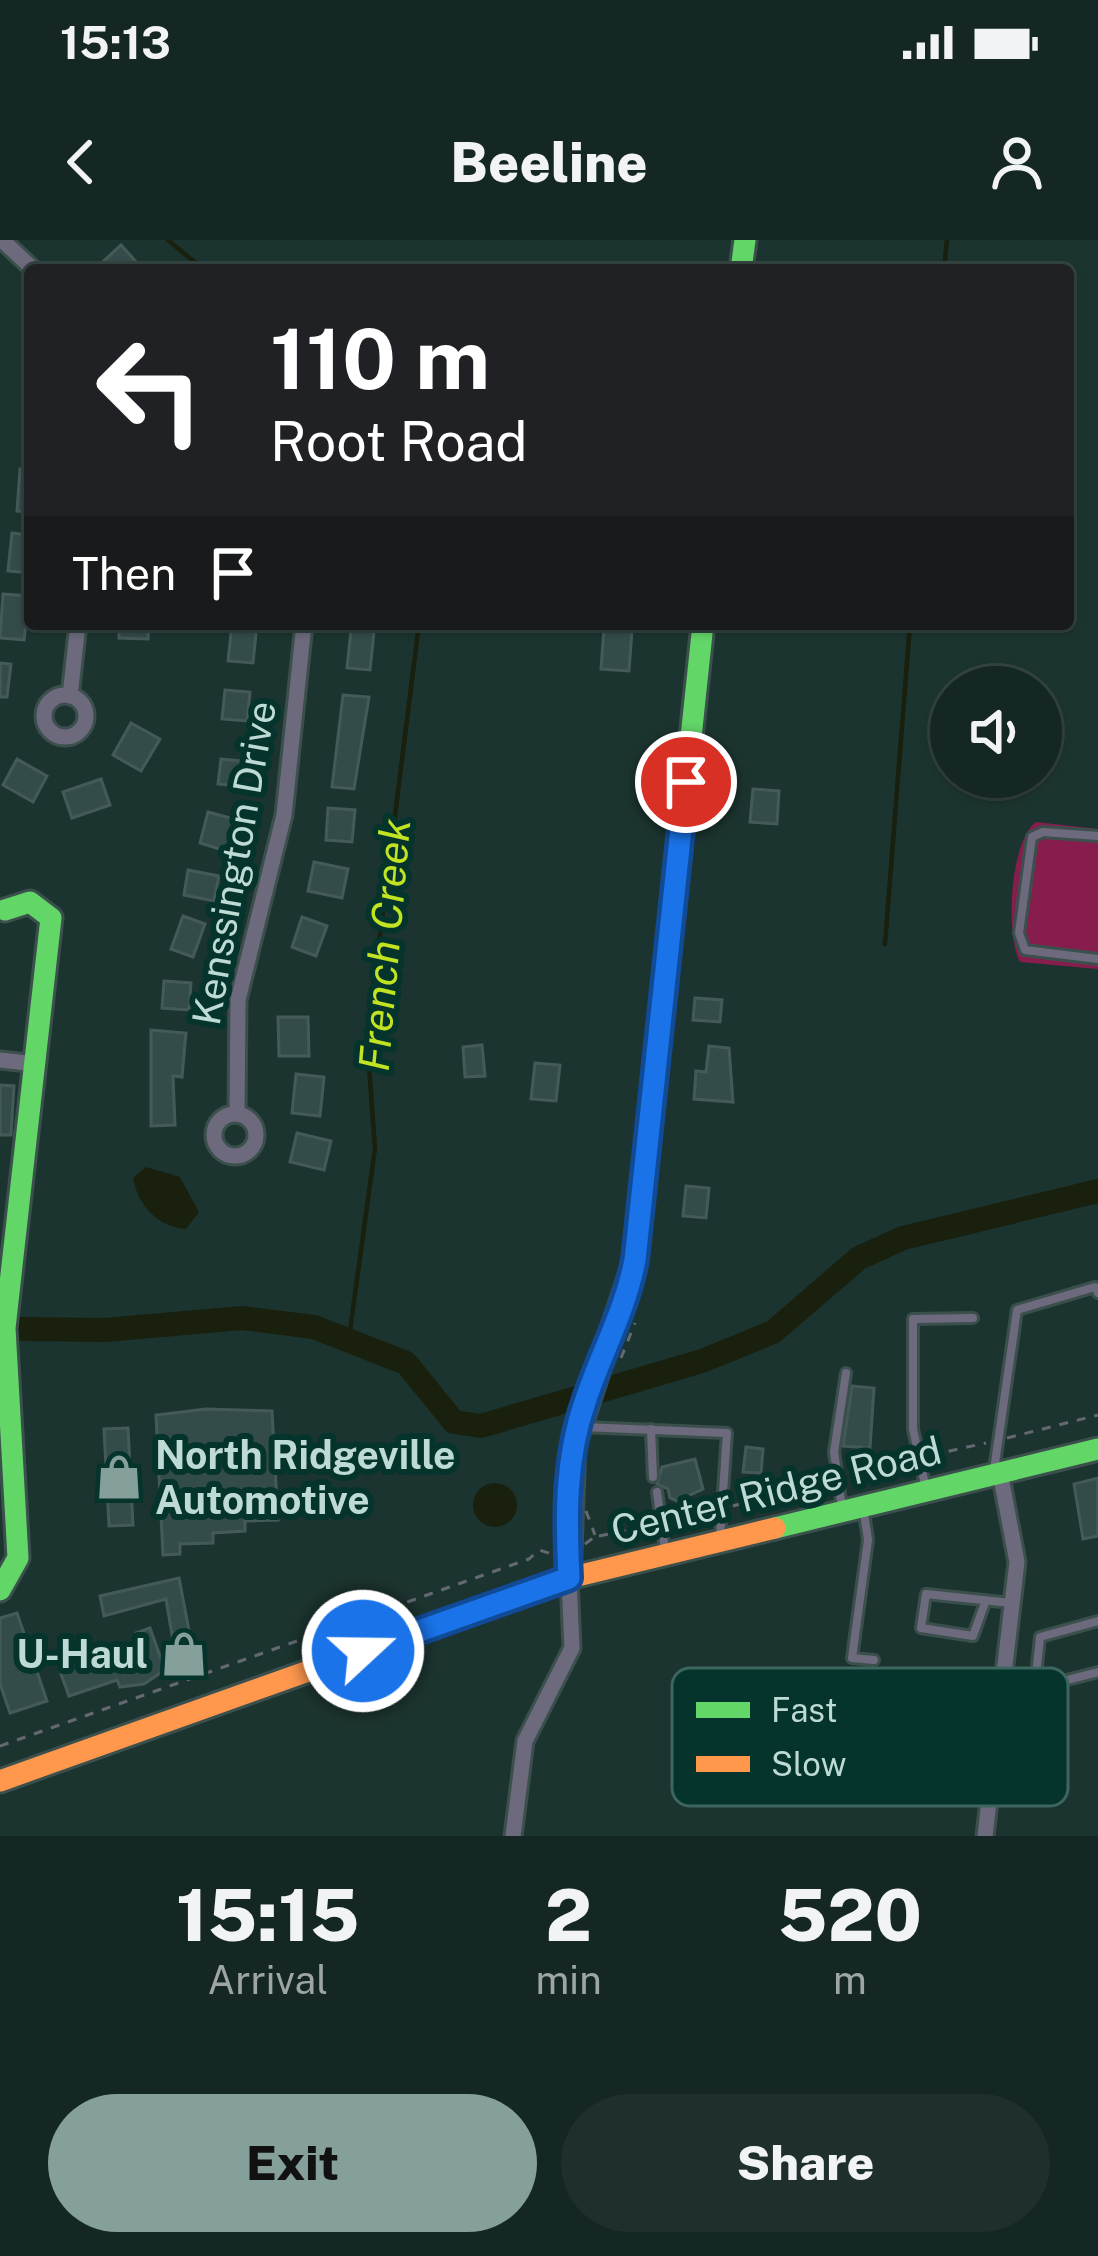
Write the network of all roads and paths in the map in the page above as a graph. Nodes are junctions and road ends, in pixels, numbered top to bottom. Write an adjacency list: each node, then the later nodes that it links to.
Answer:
1 (2, 240): 2 (street)
2 (28, 264)
3 (76, 630): 6 (street)
4 (303, 630): 12 (street, Kenssington Drive)
5 (703, 630): 19 (street)
6 (70, 696)
7 (1098, 836): 9 (lane)
8 (5, 910): 11 (street)
9 (1098, 959)
10 (0, 1060): 11 (street)
11 (36, 1064): 17 (street)
12 (237, 1114)
13 (1098, 1293): 22 (lane)
14 (636, 1317): 16 (path)
15 (973, 1318): 24 (lane)
16 (616, 1366)
17 (4, 1370): 33 (street)
18 (846, 1373): 27 (lane)
19 (581, 1415): 20 (lane); 32 (street)
20 (651, 1429): 23 (lane); 28 (lane)
21 (1098, 1449): 22 (street, Center Ridge Road)
22 (997, 1473): 24 (street, Center Ridge Road); 35 (street)
23 (653, 1477)
24 (926, 1490): 27 (street, Center Ridge Road)
25 (657, 1492): 30 (lane)
26 (585, 1505): 29 (path)
27 (852, 1509): 28 (street, Center Ridge Road); 37 (lane)
28 (720, 1539): 30 (street, Center Ridge Road)
29 (592, 1542)
30 (665, 1553): 32 (street, Center Ridge Road)
31 (547, 1556): 42 (path)
32 (569, 1578): 43 (street, Center Ridge Road); 45 (street)
33 (0, 1590)
34 (986, 1600): 34 (lane); 35 (lane)
35 (1012, 1603): 38 (street)
36 (1098, 1621): 39 (lane)
37 (874, 1660)
38 (1004, 1668)
39 (1037, 1668)
40 (1098, 1672): 41 (lane)
41 (1068, 1679)
42 (0, 1746)
43 (0, 1781)
44 (988, 1806): 46 (street)
45 (512, 1836)
46 (985, 1836)

